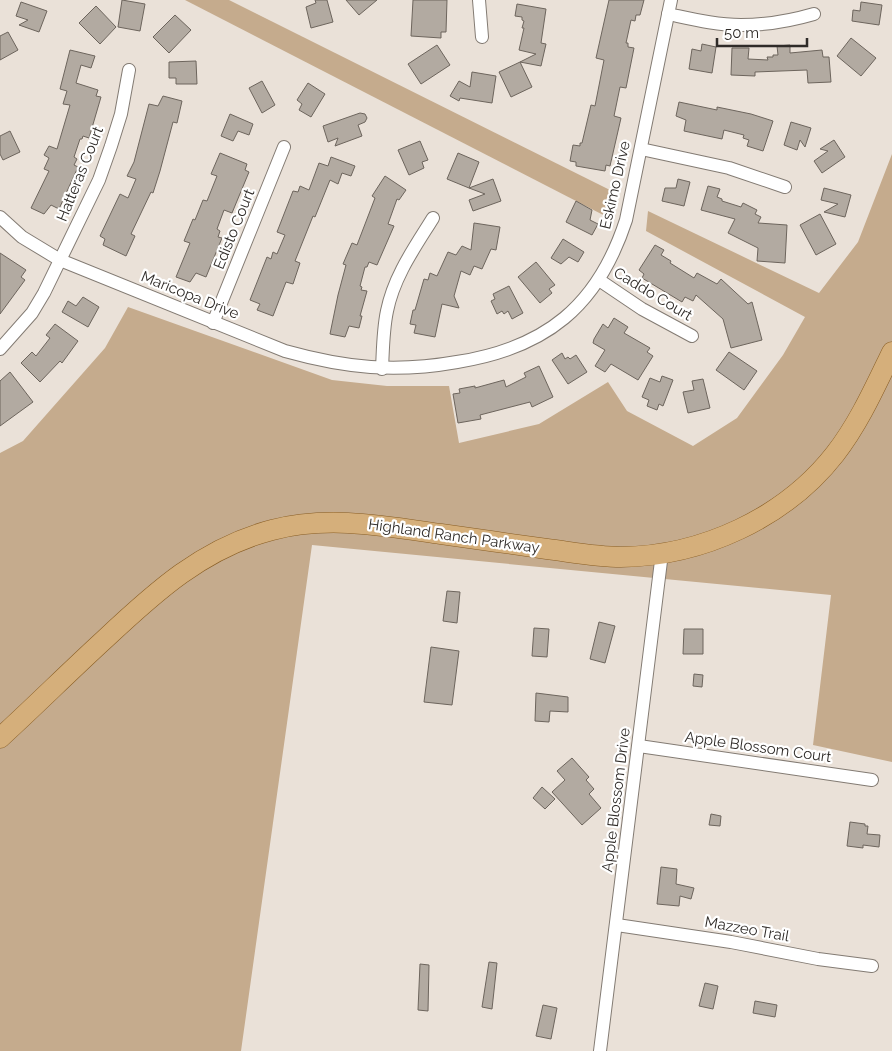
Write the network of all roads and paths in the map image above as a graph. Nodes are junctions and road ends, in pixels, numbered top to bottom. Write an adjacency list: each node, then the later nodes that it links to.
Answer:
1 (479, 0): 5 (street)
2 (670, 0): 3 (street, Eskimo Drive)
3 (668, 14): 4 (street); 8 (street, Eskimo Drive)
4 (814, 14)
5 (482, 37)
6 (129, 70): 12 (street, Hatteras Court)
7 (284, 147): 14 (street, Edisto Court)
8 (641, 149): 9 (street); 13 (street, Eskimo Drive)
9 (785, 187)
10 (0, 217): 12 (street, Maricopa Drive)
11 (433, 218): 18 (street)
12 (60, 260): 14 (street, Maricopa Drive); 16 (street, Hatteras Court)
13 (599, 280): 15 (street, Caddo Court); 18 (street, Eskimo Drive)
14 (213, 323): 18 (street, Maricopa Drive)
15 (692, 336)
16 (0, 349)
17 (892, 352): 19 (main road, Highland Ranch Parkway)
18 (382, 369)
19 (662, 553): 20 (main road, Highland Ranch Parkway); 21 (street, Apple Blossom Drive)
20 (0, 738)
21 (639, 746): 22 (street, Apple Blossom Court); 23 (street, Apple Blossom Drive)
22 (872, 780)
23 (616, 925): 24 (street, Mazzeo Trail); 25 (street, Apple Blossom Drive)
24 (872, 966)
25 (600, 1051)

